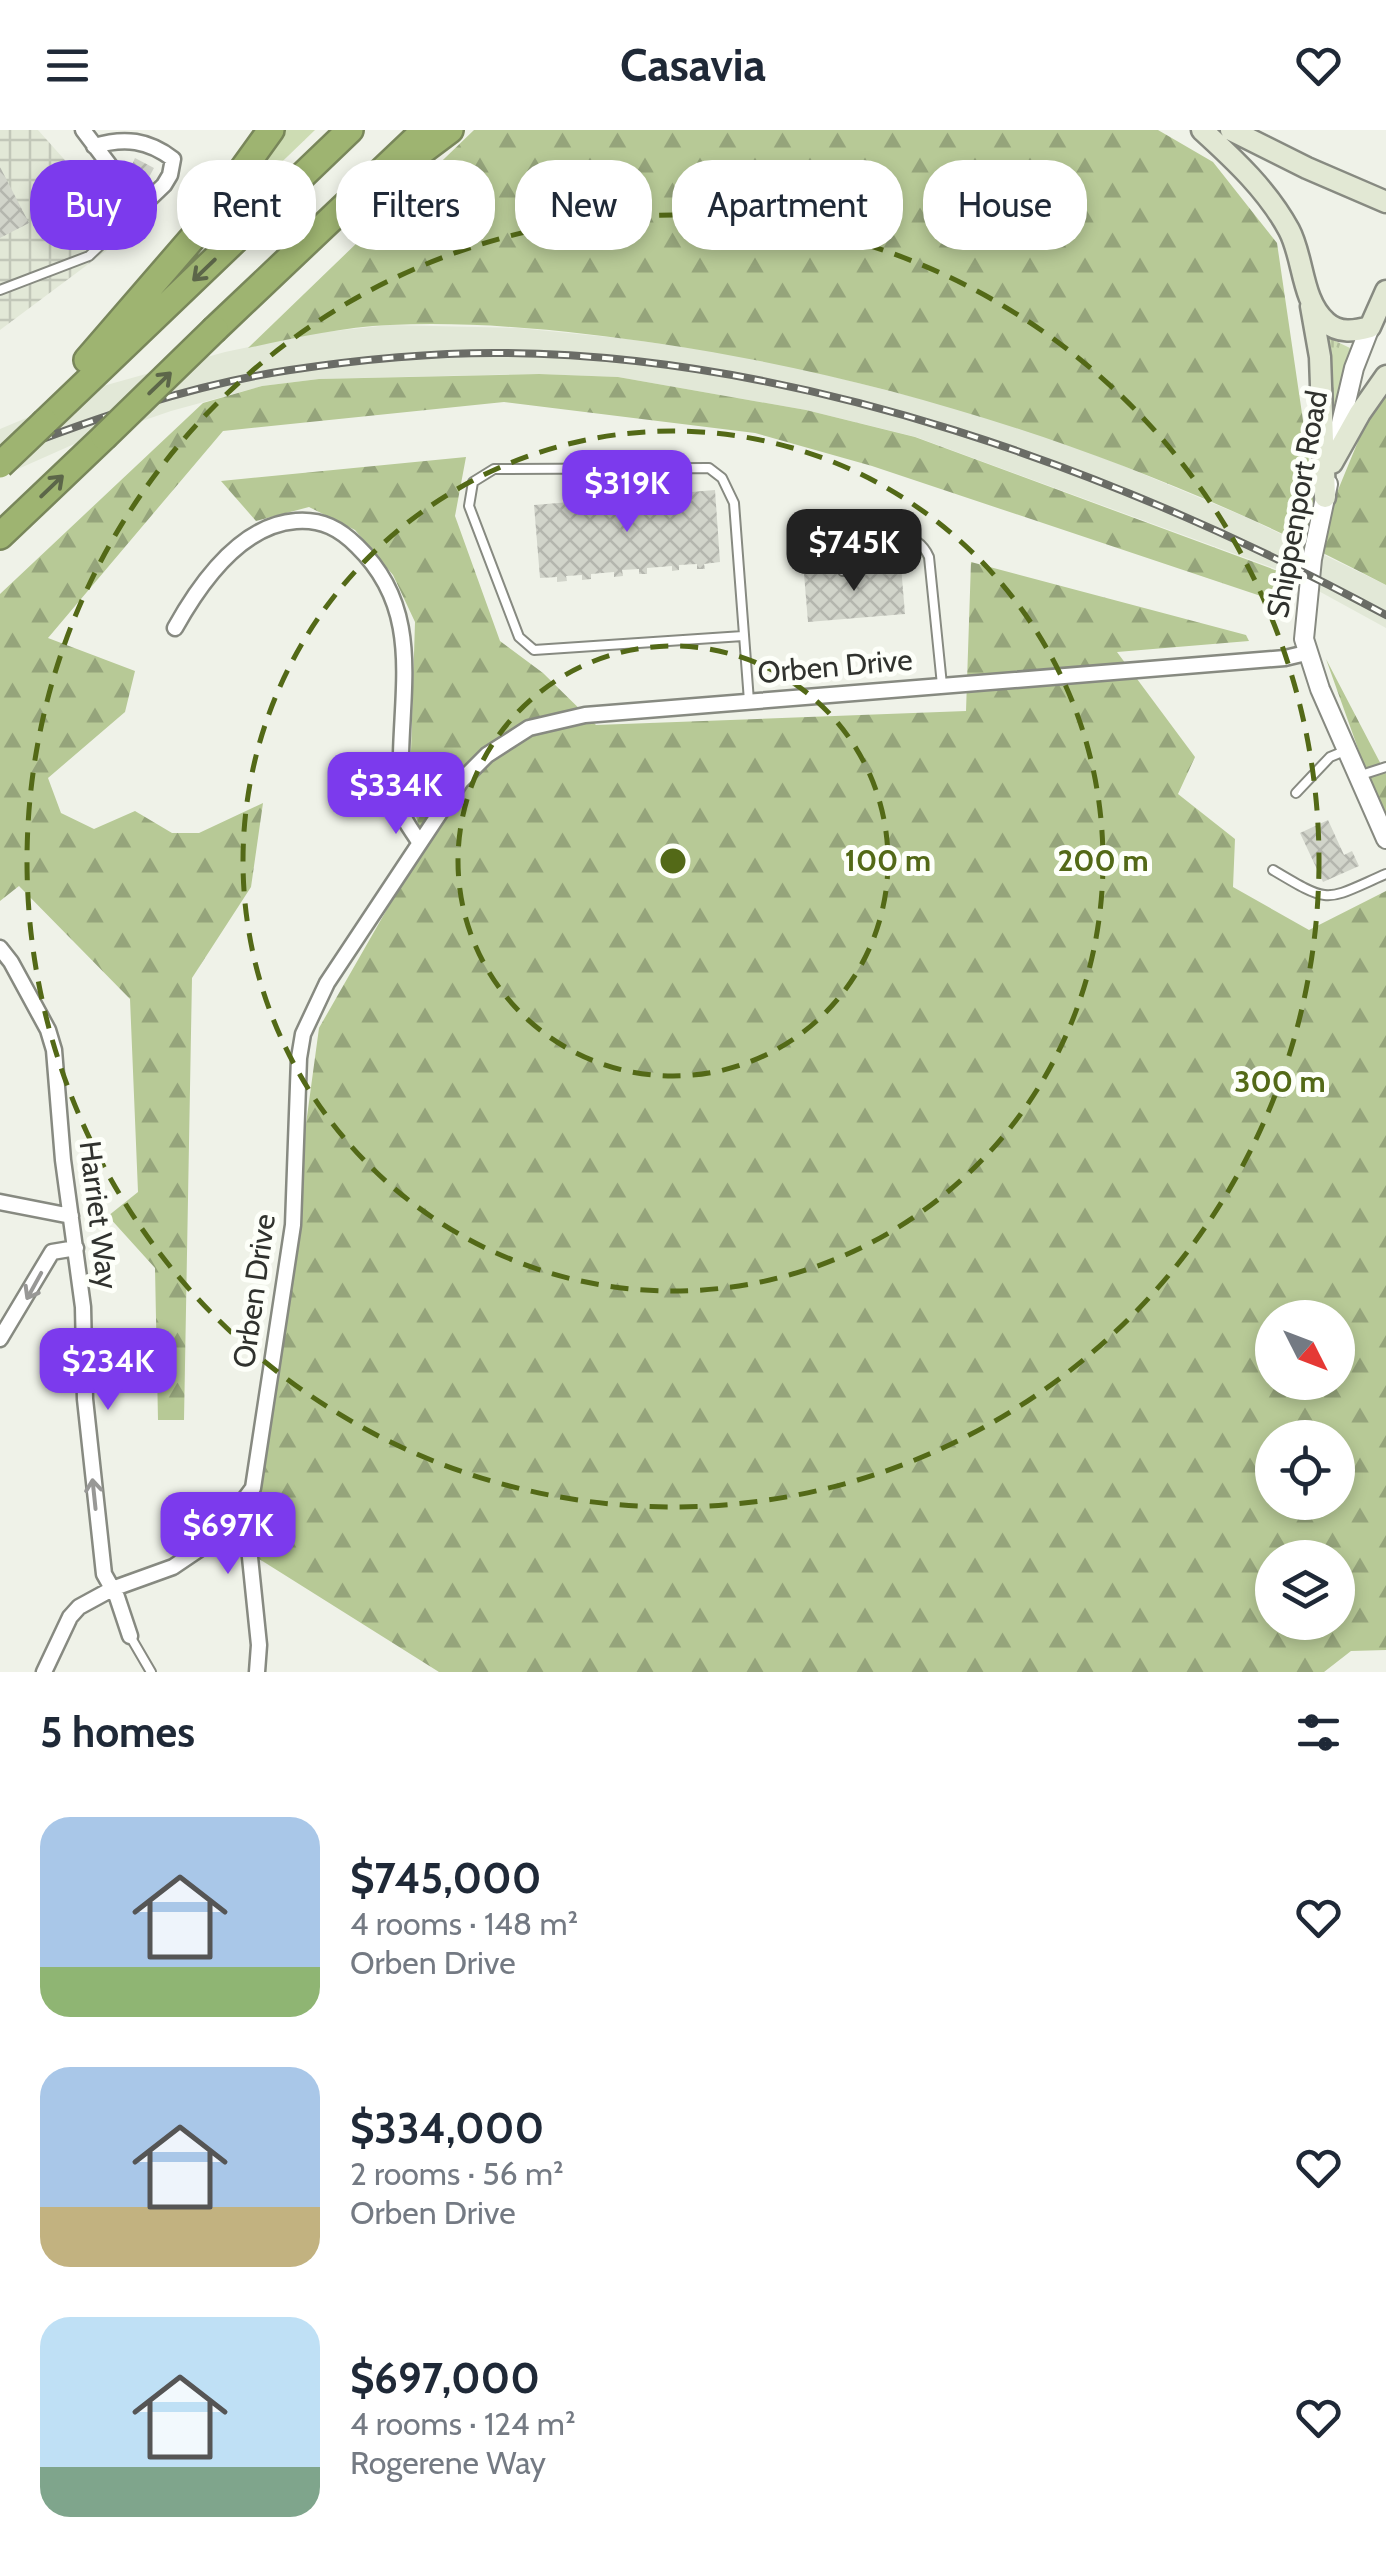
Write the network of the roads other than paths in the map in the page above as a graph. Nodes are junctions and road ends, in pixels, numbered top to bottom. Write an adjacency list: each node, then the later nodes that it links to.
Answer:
1 (83, 130): 8 (street)
2 (272, 130): 19 (highway)
3 (350, 130): 19 (highway, one-way to 19)
4 (425, 130): 12 (highway)
5 (450, 130): 12 (highway)
6 (1202, 130): 16 (main road)
7 (1231, 130): 11 (main road)
8 (94, 146): 9 (street); 10 (street)
9 (105, 160)
10 (157, 192)
11 (1386, 202)
12 (326, 224): 23 (highway, one-way to 12, bridge)
13 (94, 250): 14 (lane)
14 (0, 290)
15 (1386, 290): 17 (main road, Shippenport Road)
16 (1311, 304): 17 (main road); 22 (main road)
17 (1370, 327): 20 (street, Shippenport Road)
18 (1386, 376): 20 (main road)
19 (52, 412): 21 (highway, bridge)
20 (1332, 463): 22 (street, Shippenport Road)
21 (0, 465)
22 (1325, 497): 27 (street, Shippenport Road)
23 (0, 536)
24 (843, 571): 28 (lane)
25 (175, 628): 35 (street)
26 (742, 636): 26 (lane); 29 (lane)
27 (1306, 652): 28 (street, Orben Drive); 30 (street, Shippenport Road)
28 (942, 685): 29 (street, Orben Drive)
29 (749, 701): 35 (street, Orben Drive)
30 (1347, 750): 32 (street, Shippenport Road); 33 (lane)
31 (1386, 767): 32 (lane)
32 (1358, 776): 34 (street, Shippenport Road)
33 (1296, 793)
34 (1386, 839)
35 (419, 842): 43 (street, Orben Drive)
36 (1274, 870): 37 (lane)
37 (1386, 874)
38 (0, 948): 40 (street, Harriet Way)
39 (0, 1202): 40 (street)
40 (71, 1216): 41 (street, Harriet Way)
41 (76, 1248): 42 (street, one-way to 42); 44 (street, Harriet Way, one-way to 41)
42 (0, 1340)
43 (253, 1488): 44 (street, Orben Drive); 48 (street)
44 (112, 1589): 45 (street, Harriet Way); 46 (street, Orben Drive)
45 (130, 1636): 47 (lane, Harriet Way)
46 (44, 1672)
47 (151, 1672)
48 (257, 1672)

